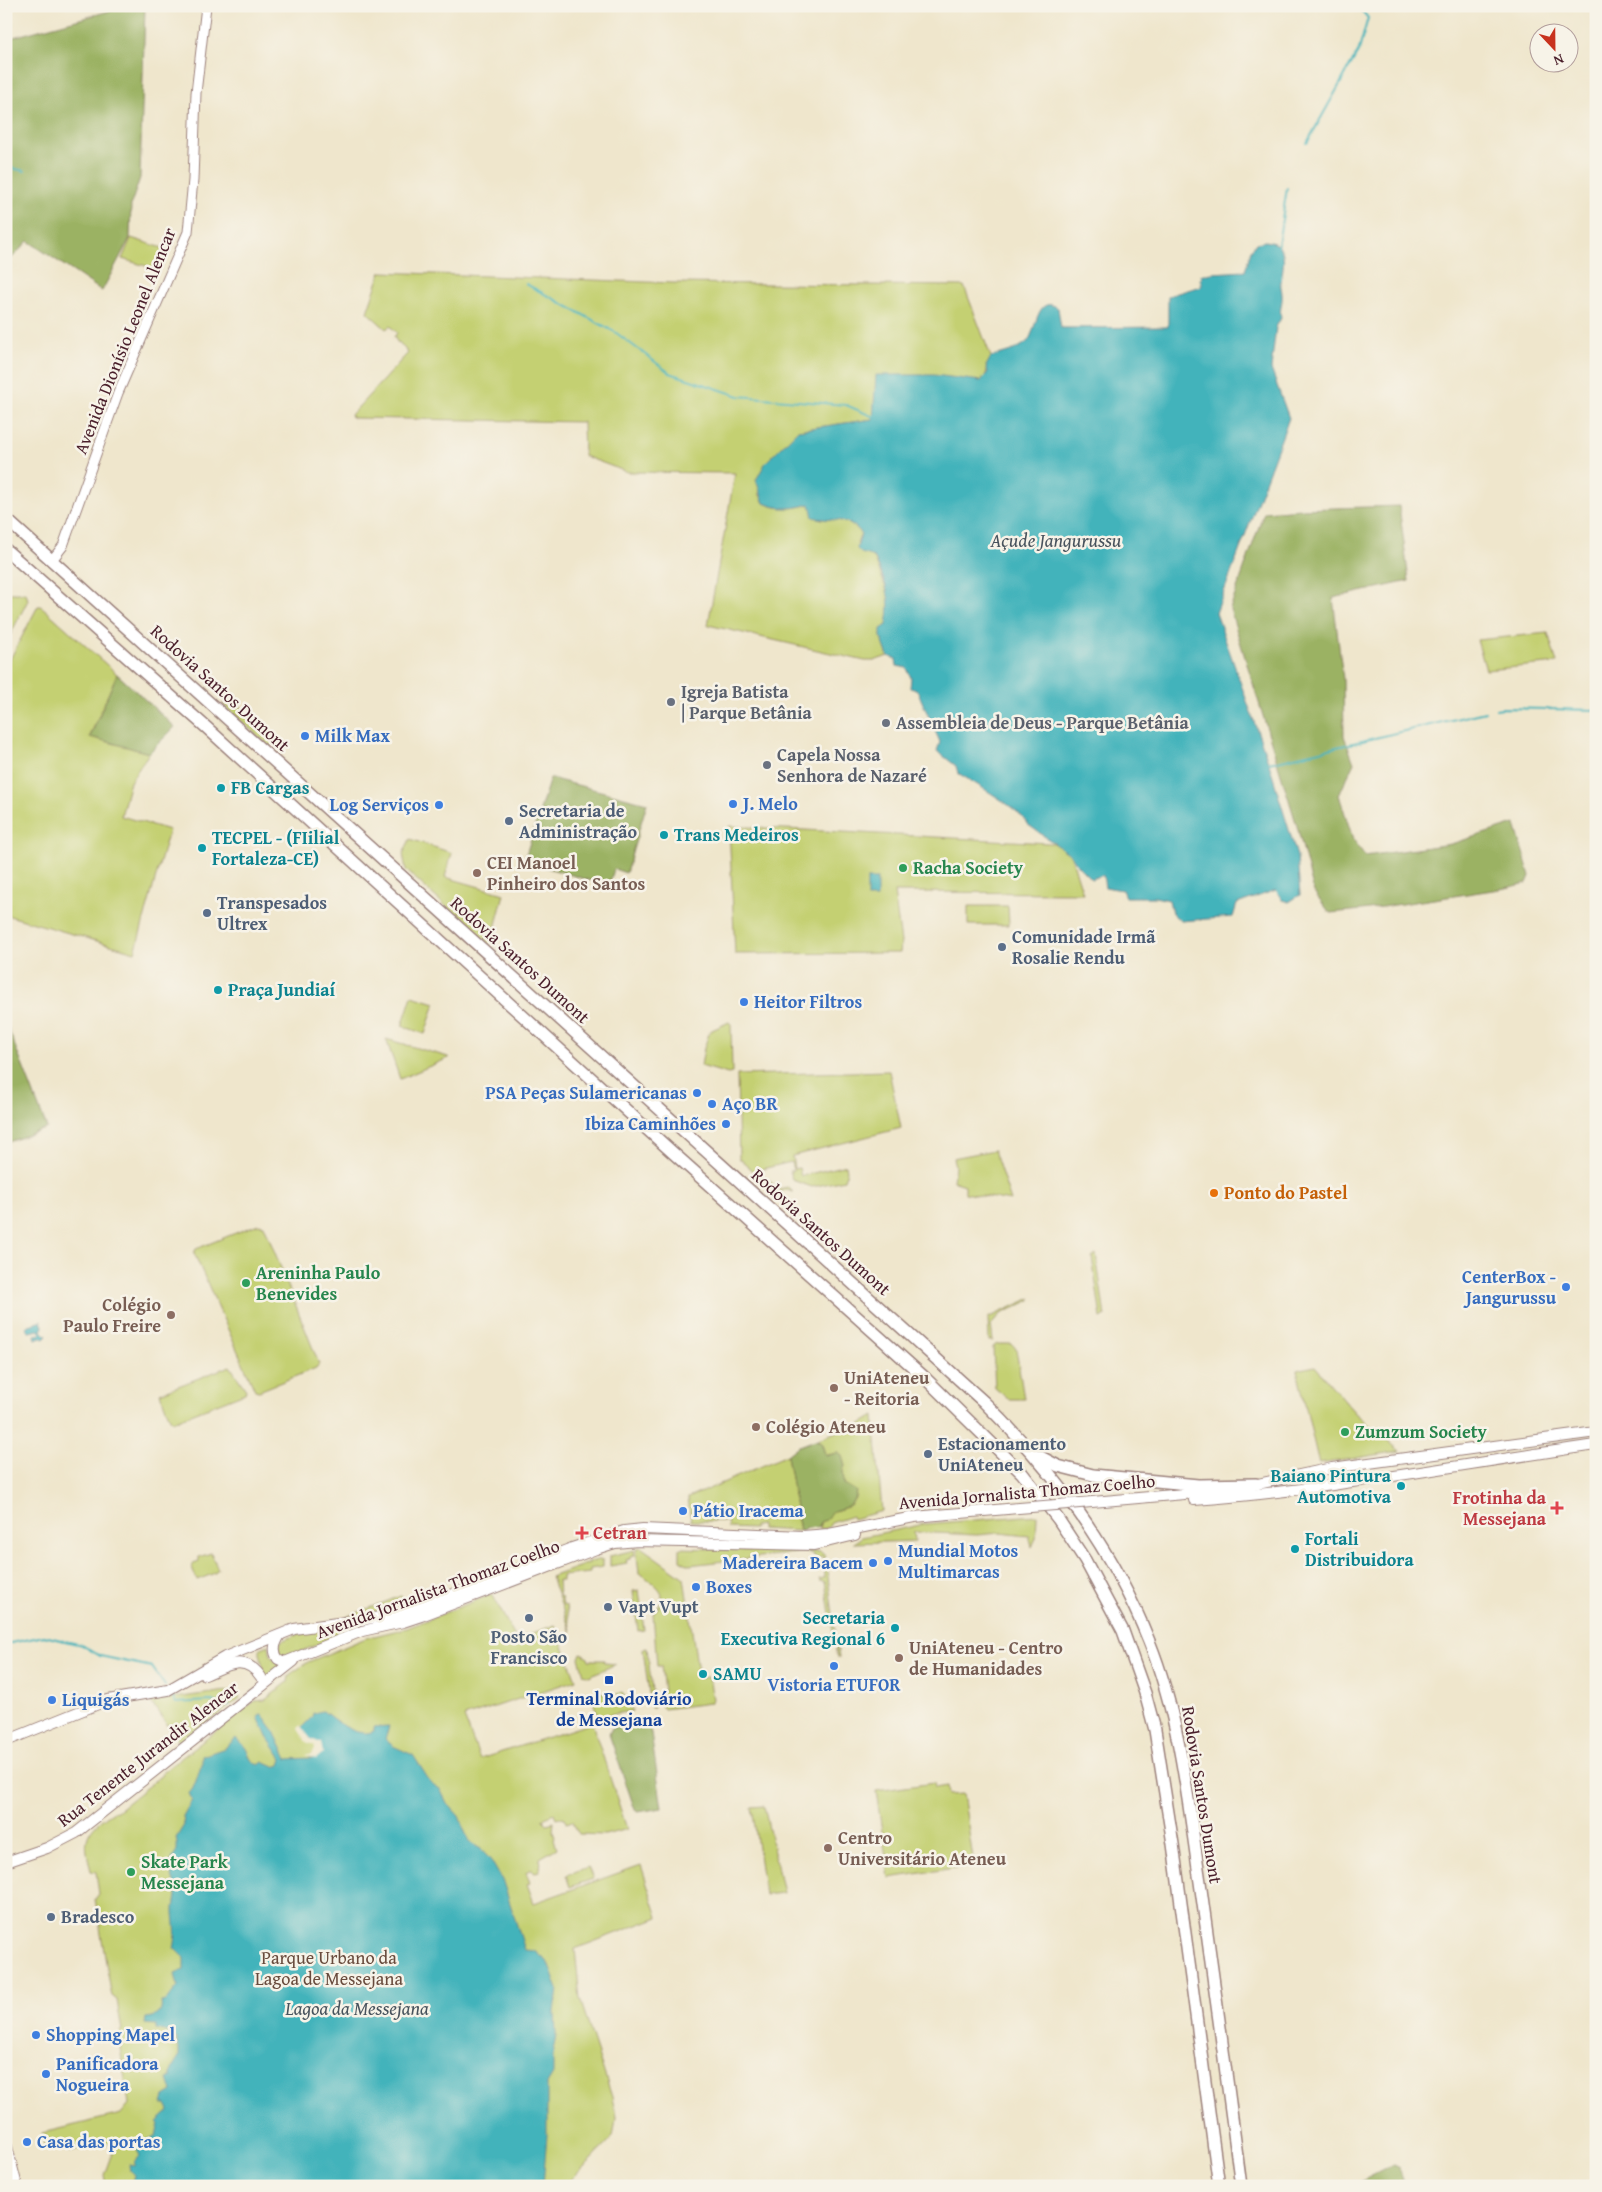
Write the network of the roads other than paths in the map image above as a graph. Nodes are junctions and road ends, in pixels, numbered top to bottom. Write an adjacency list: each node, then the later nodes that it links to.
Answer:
1 (206, 6): 4 (main road, Avenida Dionísio Leonel Alencar)
2 (6, 519): 4 (highway, Rodovia Santos Dumont)
3 (6, 550): 19 (highway, Rodovia Santos Dumont)
4 (52, 560): 7 (highway, Rodovia Santos Dumont)
5 (1596, 1432): 8 (main road, Avenida Jornalista Thomaz Coelho)
6 (1596, 1445): 9 (main road, Avenida Jornalista Thomaz Coelho)
7 (1035, 1455): 8 (highway); 20 (highway, Rodovia Santos Dumont)
8 (1256, 1484): 9 (main road, Avenida Jornalista Thomaz Coelho)
9 (1104, 1504): 10 (main road, Avenida Jornalista Thomaz Coelho)
10 (1007, 1511): 11 (main road, Avenida Jornalista Thomaz Coelho); 12 (main road, Avenida Jornalista Thomaz Coelho)
11 (280, 1635): 12 (main road); 14 (main road, Avenida Jornalista Thomaz Coelho)
12 (301, 1656): 16 (main road, Rua Tenente Jurandir Alencar)
13 (261, 1677): 14 (main road)
14 (180, 1684): 15 (main road)
15 (6, 1741)
16 (6, 1862)
17 (6, 2143): 18 (main road)
18 (17, 2186)
19 (1219, 2186)
20 (1241, 2186)

